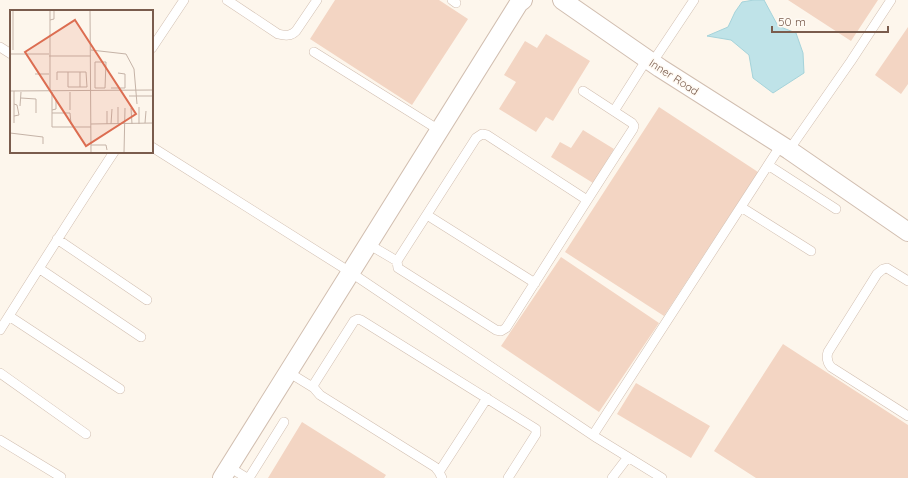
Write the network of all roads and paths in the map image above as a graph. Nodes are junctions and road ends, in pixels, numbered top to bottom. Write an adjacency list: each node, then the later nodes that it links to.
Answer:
1 (184, 0): 8 (lane)
2 (226, 0): 3 (lane)
3 (317, 0)
4 (562, 0): 12 (street, Inner Road)
5 (694, 0): 12 (lane)
6 (891, 0): 16 (lane)
7 (519, 1): 15 (street)
8 (153, 46)
9 (0, 47): 11 (lane)
10 (314, 52): 15 (lane)
11 (10, 53)
12 (650, 61): 14 (lane); 16 (street, Inner Road)
13 (583, 91): 14 (lane)
14 (614, 111): 20 (lane)
15 (440, 130): 26 (street)
16 (785, 147): 19 (lane); 24 (street, Inner Road)
17 (153, 148): 30 (lane)
18 (113, 153): 25 (lane)
19 (768, 165): 21 (lane); 22 (lane)
20 (588, 200): 23 (lane); 32 (lane)
21 (741, 207): 27 (lane); 45 (lane)
22 (836, 209)
23 (427, 215): 28 (lane); 32 (lane)
24 (908, 232)
25 (57, 239): 29 (lane); 33 (lane)
26 (368, 244): 28 (lane); 30 (street)
27 (811, 251)
28 (397, 261): 32 (lane)
29 (40, 269): 34 (lane); 36 (lane)
30 (350, 272): 37 (street); 45 (lane)
31 (908, 281): 42 (lane)
32 (535, 283)
33 (147, 300)
34 (9, 316): 35 (lane); 40 (lane)
35 (0, 330)
36 (141, 337)
37 (288, 372): 39 (lane); 48 (street)
38 (0, 373): 44 (lane)
39 (314, 388): 41 (lane); 49 (lane)
40 (120, 389)
41 (487, 398): 49 (lane); 52 (lane)
42 (908, 416)
43 (284, 422): 51 (lane)
44 (86, 434)
45 (593, 435): 47 (lane)
46 (0, 440): 50 (lane)
47 (628, 457): 53 (lane); 54 (lane)
48 (226, 473): 51 (lane)
49 (441, 475)
50 (61, 477)
51 (248, 478)
52 (508, 478)
53 (612, 478)
54 (662, 478)

